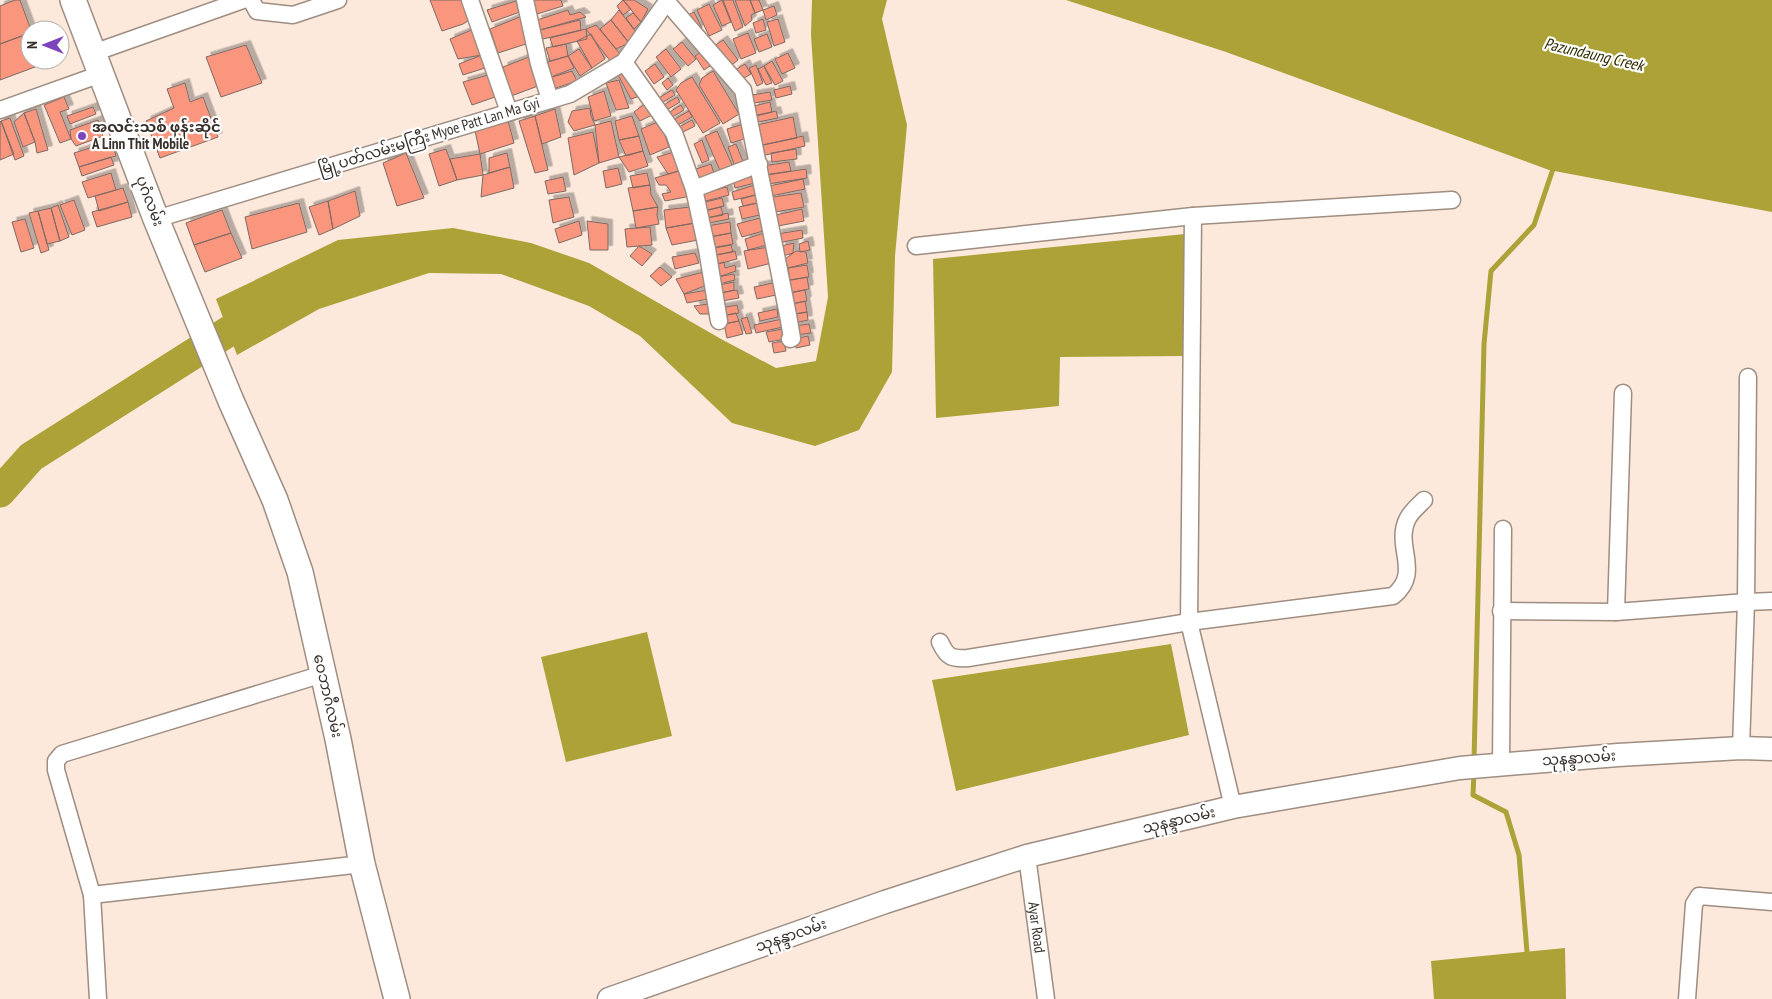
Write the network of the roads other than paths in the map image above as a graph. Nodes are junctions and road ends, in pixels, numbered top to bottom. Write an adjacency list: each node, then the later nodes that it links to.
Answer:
1 (73, 0): 9 (main road, ပုဂံလမ်း)
2 (243, 0): 9 (street)
3 (251, 0): 4 (street)
4 (338, 0)
5 (470, 0): 12 (street)
6 (525, 0): 10 (street)
7 (667, 1): 8 (street, မြို့ပတ်လမ်းမကြီး Myoe Patt Lan Ma Gyi); 13 (street)
8 (624, 62): 10 (street, မြို့ပတ်လမ်းမကြီး Myoe Patt Lan Ma Gyi); 14 (street)
9 (97, 63): 11 (street); 17 (main road, ပုဂံလမ်း)
10 (550, 100): 12 (street, မြို့ပတ်လမ်းမကြီး Myoe Patt Lan Ma Gyi)
11 (0, 110)
12 (509, 112): 17 (street, မြို့ပတ်လမ်းမကြီး Myoe Patt Lan Ma Gyi)
13 (759, 164): 14 (street); 20 (street)
14 (694, 189): 19 (street)
15 (1452, 200): 16 (street)
16 (1194, 216): 18 (street); 30 (street)
17 (156, 219): 23 (main road, ပုဂံလမ်း)
18 (916, 246)
19 (719, 321)
20 (790, 339)
21 (1748, 377): 27 (street)
22 (1623, 393): 29 (street)
23 (231, 401): 32 (main road, ဝေဘာဂီလမ်း)
24 (1424, 500): 30 (street)
25 (1503, 529): 28 (street)
26 (1772, 601): 27 (street)
27 (1746, 602): 29 (street); 33 (street)
28 (1501, 610): 29 (street); 35 (street)
29 (1616, 612)
30 (1189, 622): 31 (street); 36 (street)
31 (940, 642)
32 (323, 674): 38 (main road, ဝေဘာဂီလမ်း); 39 (street)
33 (1741, 748): 34 (main road, သုနန္ဒာလမ်း); 35 (main road, သုနန္ဒာလမ်း)
34 (1772, 749)
35 (1501, 764): 36 (main road, သုနန္ဒာလမ်း)
36 (1233, 808): 37 (main road, သုနန္ဒာလမ်း)
37 (1027, 856): 43 (main road, သုနန္ဒာလမ်း); 44 (street, Ayar Road)
38 (362, 864): 39 (street); 42 (main road, ဝေဘာဂီလမ်း)
39 (92, 895): 41 (street)
40 (1772, 902): 45 (street)
41 (98, 999)
42 (396, 999)
43 (609, 999)
44 (1046, 999)
45 (1687, 999)

